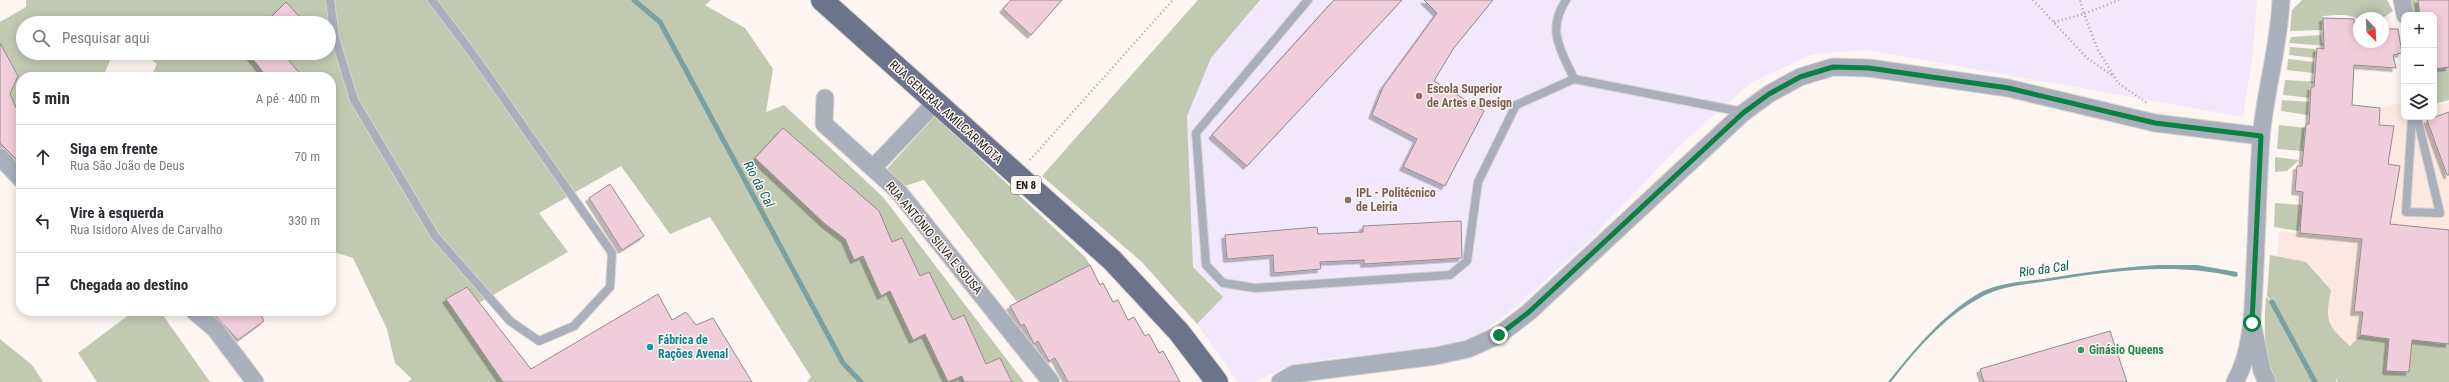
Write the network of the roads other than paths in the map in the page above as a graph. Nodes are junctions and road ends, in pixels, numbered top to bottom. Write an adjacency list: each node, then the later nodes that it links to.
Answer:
1 (330, 0): 9 (lane)
2 (432, 0): 10 (lane)
3 (822, 0): 13 (main road, RUA GENERAL AMÍLCAR MOTA / EN 8)
4 (1308, 0): 11 (lane)
5 (1566, 0): 11 (lane)
6 (2281, 0): 17 (street)
7 (2402, 0): 8 (street)
8 (2404, 12)
9 (332, 16)
10 (336, 41)
11 (1574, 79): 14 (lane)
12 (825, 98): 19 (street, RUA ANTÓNIO SILVA E SOUSA)
13 (935, 103): 19 (street); 25 (main road, RUA GENERAL AMÍLCAR MOTA / EN 8)
14 (1743, 113): 17 (street); 26 (street)
15 (2412, 120): 16 (lane)
16 (2419, 120)
17 (2261, 136): 22 (street)
18 (0, 157): 20 (street)
19 (873, 168): 24 (street, RUA ANTÓNIO SILVA E SOUSA)
20 (16, 174)
21 (200, 316): 23 (street)
22 (2252, 323): 27 (street); 28 (street)
23 (255, 382)
24 (1051, 382)
25 (1217, 382)
26 (1280, 382)
27 (2235, 382)
28 (2267, 382)

